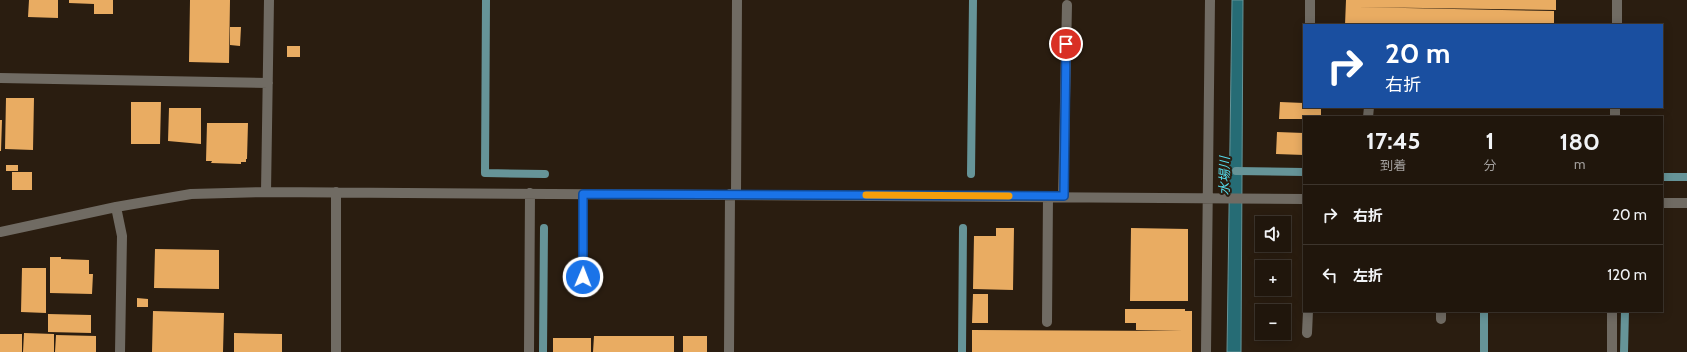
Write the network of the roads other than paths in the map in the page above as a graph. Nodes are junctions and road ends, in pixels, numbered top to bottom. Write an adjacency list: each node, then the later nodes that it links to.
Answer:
1 (269, 0): 10 (street)
2 (737, 0): 15 (street)
3 (1210, 0): 18 (street)
4 (1310, 0): 7 (street)
5 (1617, 0): 8 (street)
6 (1067, 5): 17 (street)
7 (1310, 24)
8 (1617, 24)
9 (0, 78): 10 (street)
10 (268, 83): 11 (street)
11 (266, 192): 12 (street); 22 (street)
12 (336, 192): 13 (street); 30 (street)
13 (530, 193): 14 (street); 31 (street)
14 (583, 194): 15 (street); 24 (street)
15 (733, 194): 16 (street); 32 (street)
16 (1048, 196): 17 (street); 27 (street)
17 (1064, 196): 18 (street)
18 (1207, 197): 19 (street); 33 (street)
19 (1303, 199)
20 (1663, 203): 21 (street)
21 (1687, 203)
22 (116, 207): 23 (street); 29 (street)
23 (0, 232)
24 (583, 277)
25 (1308, 312): 28 (street)
26 (1612, 312): 34 (street)
27 (1047, 322)
28 (1307, 333)
29 (120, 352)
30 (336, 352)
31 (529, 352)
32 (729, 352)
33 (1206, 352)
34 (1612, 352)

